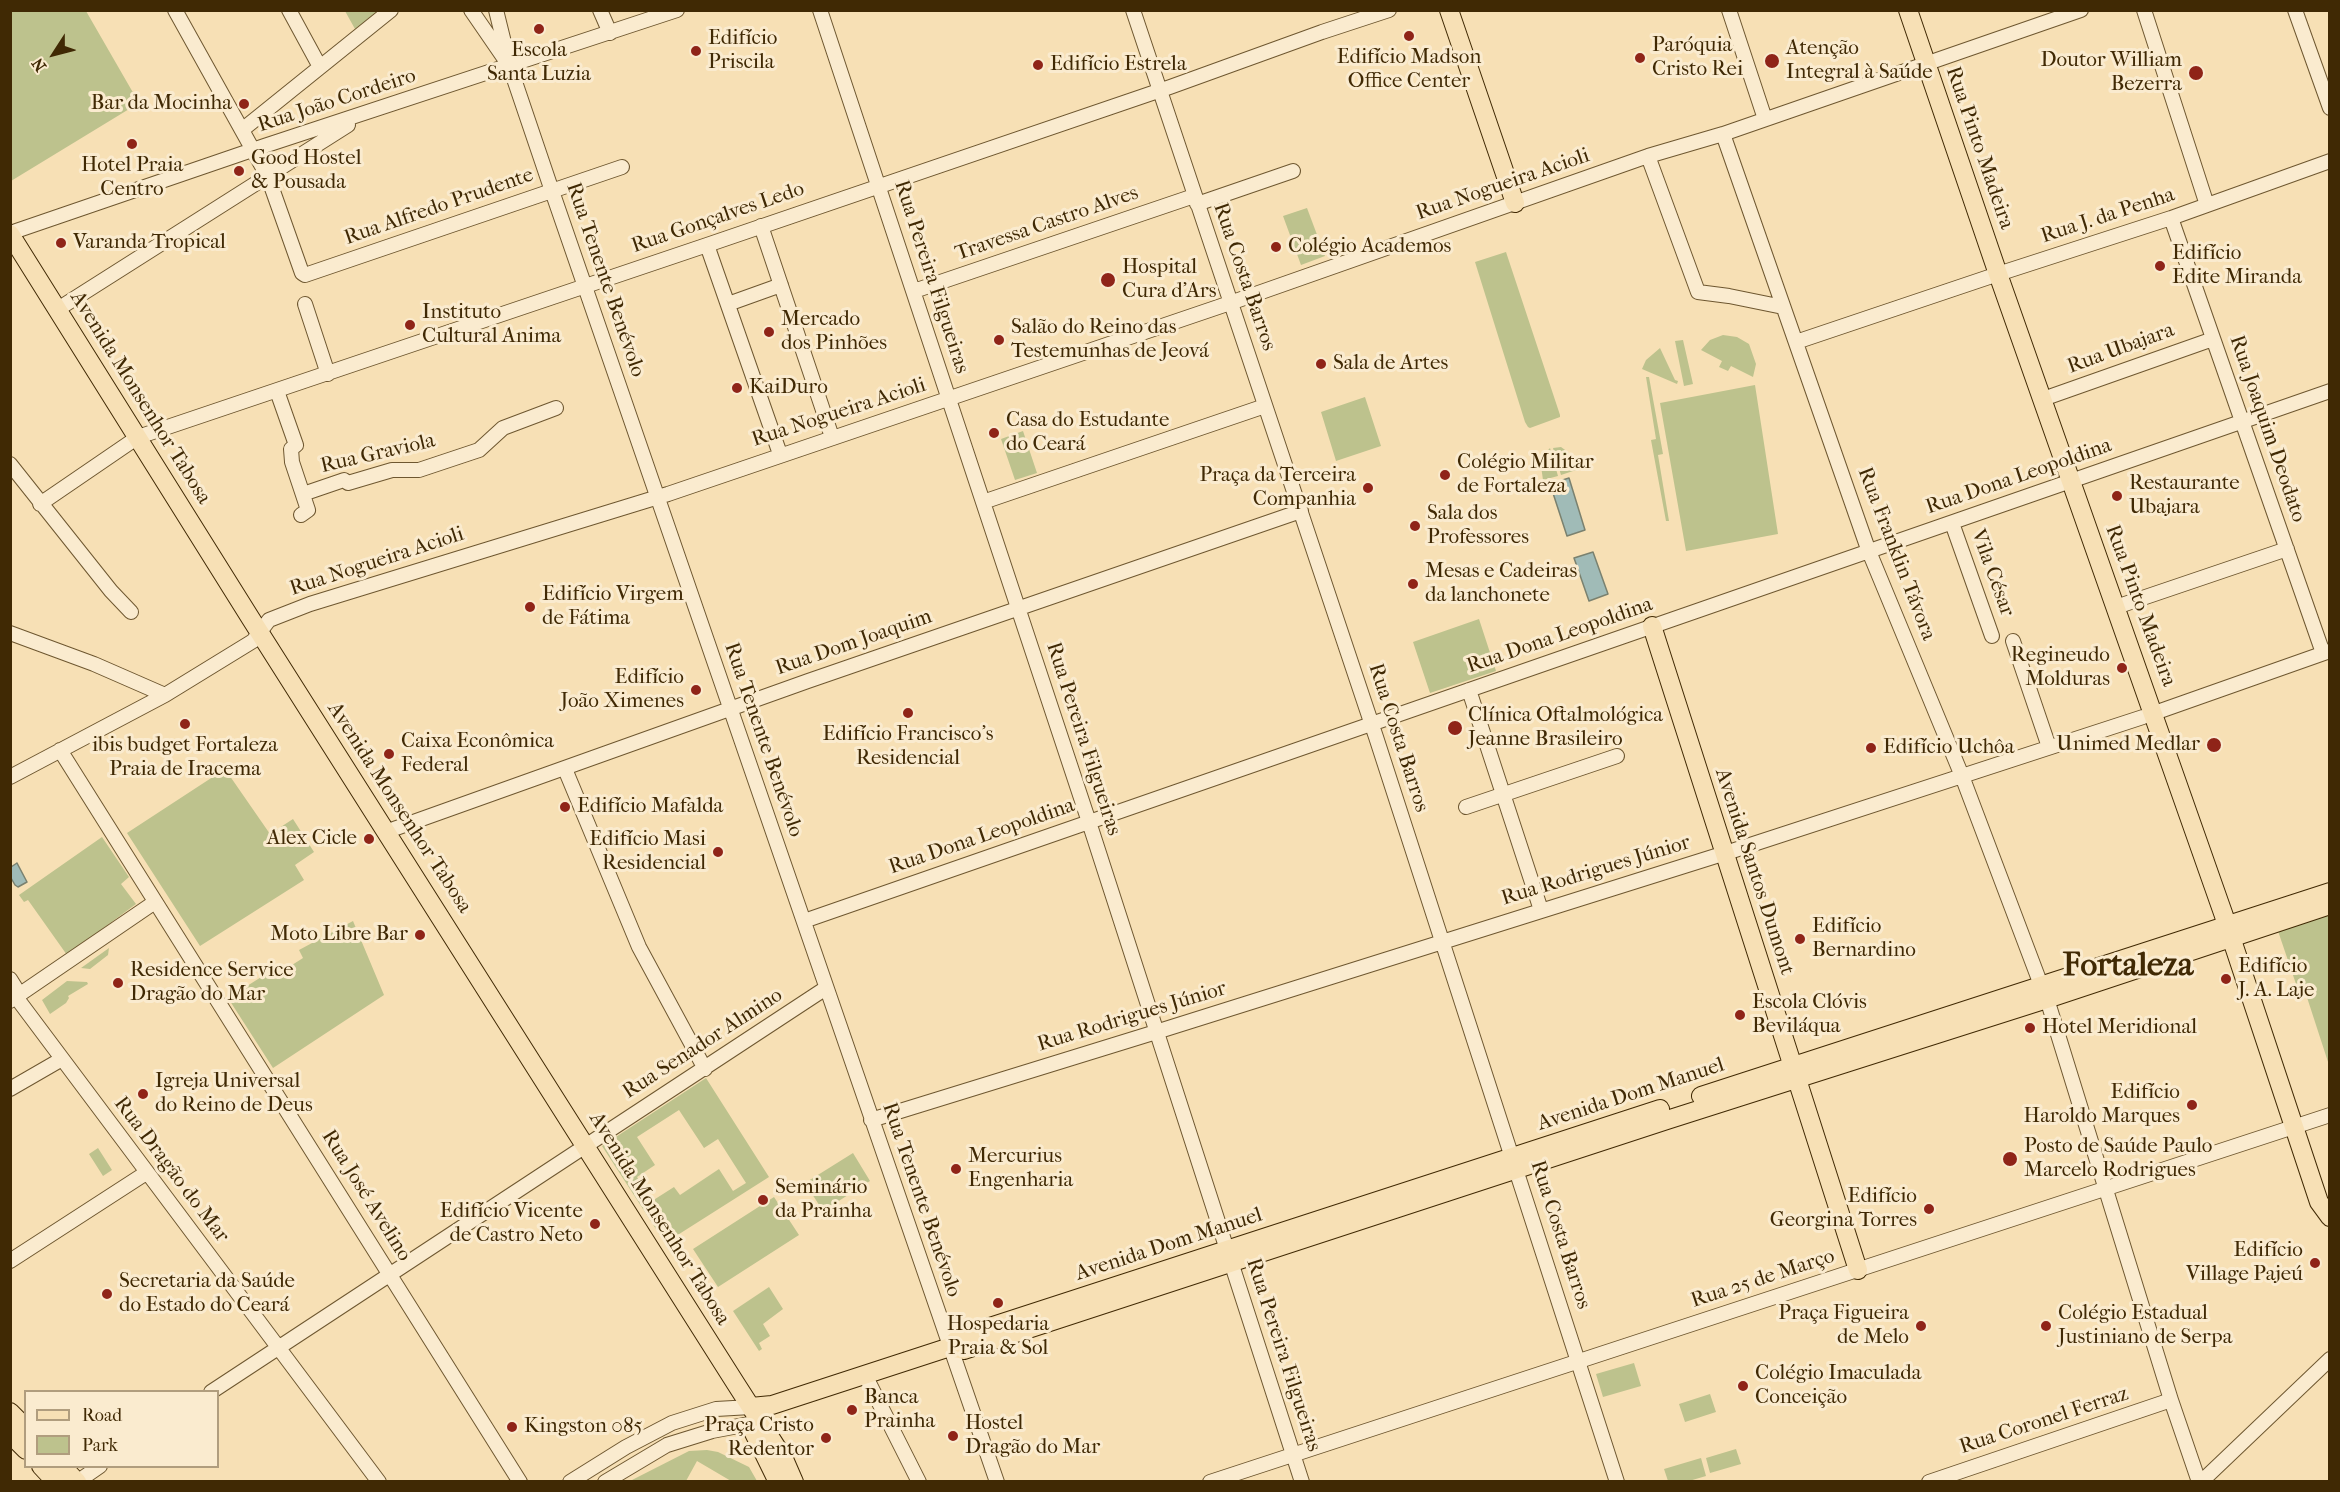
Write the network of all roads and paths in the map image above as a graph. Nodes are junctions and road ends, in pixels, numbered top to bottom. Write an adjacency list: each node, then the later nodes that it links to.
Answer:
1 (175, 10): 25 (street)
2 (289, 10): 20 (street)
3 (391, 10): 20 (street)
4 (471, 10): 19 (street)
5 (496, 10): 19 (street, Rua Tenente Benévolo)
6 (600, 10): 17 (street)
7 (677, 10): 17 (street, Rua João Cordeiro)
8 (820, 10): 33 (street, Rua Pereira Filgueiras)
9 (1132, 10): 21 (street, Rua Costa Barros)
10 (1389, 10): 21 (street, Rua Gonçalves Ledo)
11 (1449, 10): 36 (main road)
12 (1729, 10): 24 (street)
13 (1908, 10): 18 (main road, Rua Pinto Madeira)
14 (2081, 10): 18 (street, Rua Nogueira Acioli)
15 (2144, 10): 37 (street)
16 (2295, 10): 22 (street)
17 (610, 33): 19 (street, Rua João Cordeiro)
18 (1926, 62): 24 (street, Rua Nogueira Acioli); 42 (main road, Rua Pinto Madeira)
19 (510, 67): 23 (street, Rua João Cordeiro); 34 (street, Rua Tenente Benévolo)
20 (320, 68): 25 (street)
21 (1159, 90): 33 (street, Rua Gonçalves Ledo); 35 (street, Rua Costa Barros)
22 (2330, 108)
23 (362, 116): 27 (street, Rua João Cordeiro); 32 (street)
24 (1765, 119): 26 (street, Rua Nogueira Acioli)
25 (242, 130): 27 (street)
26 (1723, 134): 28 (street, Rua Nogueira Acioli); 49 (street, Rua Franklin Távora)
27 (253, 150): 32 (street); 40 (street, Rua João Cordeiro)
28 (1648, 156): 36 (street, Rua Nogueira Acioli); 49 (street)
29 (2330, 161): 37 (street, Rua J. da Penha)
30 (622, 167): 34 (street, Rua Alfredo Prudente)
31 (1293, 171): 35 (street, Travessa Castro Alves)
32 (268, 177): 34 (street, Rua Alfredo Prudente); 50 (street)
33 (878, 186): 39 (street, Rua Gonçalves Ledo); 45 (street, Rua Pereira Filgueiras)
34 (552, 190): 44 (street, Rua Tenente Benévolo)
35 (1195, 200): 45 (street, Travessa Castro Alves); 46 (street, Rua Costa Barros)
36 (1515, 203): 46 (street, Rua Nogueira Acioli)
37 (2207, 205): 38 (street, Rua J. da Penha)
38 (2171, 218): 42 (street, Rua J. da Penha); 51 (street, Rua Joaquim Deodato)
39 (761, 226): 41 (street, Rua Gonçalves Ledo); 43 (street)
40 (10, 233): 50 (main road, Avenida Monsenhor Tabosa)
41 (707, 245): 44 (street, Rua Gonçalves Ledo); 48 (street)
42 (1998, 274): 52 (street, Rua J. da Penha); 57 (main road, Rua Pinto Madeira)
43 (781, 285): 48 (street); 62 (street)
44 (585, 286): 53 (street, Rua Gonçalves Ledo); 67 (street, Rua Tenente Benévolo)
45 (914, 291): 56 (street, Rua Pereira Filgueiras)
46 (1230, 303): 56 (street, Rua Nogueira Acioli); 58 (street, Rua Costa Barros)
47 (305, 304): 53 (street)
48 (728, 304): 63 (street)
49 (1783, 307): 52 (street, Rua Franklin Távora)
50 (58, 309): 61 (main road, Avenida Monsenhor Tabosa)
51 (2213, 339): 57 (street, Rua Ubajara); 60 (street, Rua Joaquim Deodato)
52 (1796, 342): 73 (street, Rua Franklin Távora)
53 (328, 374): 54 (street, Rua Gonçalves Ledo)
54 (277, 391): 61 (street, Rua Gonçalves Ledo); 66 (street)
55 (2330, 391): 60 (street, Rua Dona Leopoldina)
56 (949, 399): 62 (street, Rua Nogueira Acioli); 68 (street, Rua Pereira Filgueiras)
57 (2043, 399): 65 (main road, Rua Pinto Madeira)
58 (1265, 406): 68 (street); 70 (street, Rua Costa Barros)
59 (556, 408): 66 (street, Rua Graviola)
60 (2242, 422): 65 (street, Rua Dona Leopoldina); 74 (street, Rua Joaquim Deodato)
61 (138, 437): 69 (street, Rua Gonçalves Ledo); 79 (main road, Avenida Monsenhor Tabosa)
62 (832, 437): 63 (street, Rua Nogueira Acioli)
63 (780, 454): 67 (street, Rua Nogueira Acioli)
64 (10, 464): 69 (street)
65 (2072, 482): 72 (street, Rua Dona Leopoldina); 75 (main road, Rua Pinto Madeira)
66 (303, 494): 71 (street)
67 (658, 497): 79 (street, Rua Nogueira Acioli); 86 (street, Rua Tenente Benévolo)
68 (982, 502): 76 (street, Rua Pereira Filgueiras)
69 (40, 504): 77 (street)
70 (1301, 511): 76 (street, Rua Dom Joaquim); 88 (street, Rua Costa Barros)
71 (301, 514)
72 (1952, 523): 73 (street, Rua Dona Leopoldina); 81 (street, Vila César)
73 (1868, 549): 78 (street, Rua Dona Leopoldina); 93 (street, Rua Franklin Távora)
74 (2287, 549): 75 (street); 83 (street, Rua Joaquim Deodato)
75 (2116, 607): 87 (main road, Rua Pinto Madeira)
76 (1018, 609): 86 (street, Rua Dom Joaquim); 97 (street, Rua Pereira Filgueiras)
77 (131, 612)
78 (1652, 626): 84 (street, Rua Dona Leopoldina); 99 (main road, Avenida Santos Dumont)
79 (260, 632): 85 (street, Rua Nogueira Acioli); 98 (main road, Avenida Monsenhor Tabosa)
80 (10, 633): 85 (street)
81 (1992, 636)
82 (2013, 641): 89 (street)
83 (2326, 652): 87 (street, Rua Rodrigues Júnior)
84 (1469, 690): 88 (street, Rua Dona Leopoldina); 95 (street)
85 (165, 695): 90 (street, Rua Nogueira Acioli)
86 (730, 709): 92 (street, Rua Dom Joaquim); 104 (street, Rua Tenente Benévolo)
87 (2154, 713): 89 (street, Rua Rodrigues Júnior); 105 (main road, Rua Pinto Madeira)
88 (1372, 725): 97 (street, Rua Dona Leopoldina); 106 (street, Rua Costa Barros)
89 (2049, 747): 93 (street, Rua Rodrigues Júnior)
90 (60, 750): 94 (street, Rua Nogueira Acioli); 101 (street, Rua José Avelino)
91 (1617, 756): 95 (street)
92 (566, 769): 98 (street, Rua Dom Joaquim); 113 (street)
93 (1962, 776): 99 (street, Rua Rodrigues Júnior); 109 (street, Rua Franklin Távora)
94 (10, 777)
95 (1504, 794): 96 (street); 103 (street)
96 (1466, 807)
97 (1089, 822): 104 (street, Rua Dona Leopoldina); 111 (street, Rua Pereira Filgueiras)
98 (388, 831): 119 (main road, Avenida Monsenhor Tabosa)
99 (1724, 854): 103 (street, Rua Rodrigues Júnior); 114 (main road, Avenida Santos Dumont)
100 (2330, 892): 105 (main road, Avenida Dom Manuel)
101 (155, 902): 110 (street); 127 (street, Rua José Avelino)
102 (2330, 905): 105 (main road, Avenida Dom Manuel)
103 (1541, 910): 106 (street, Rua Rodrigues Júnior)
104 (804, 921): 108 (street, Rua Tenente Benévolo)
105 (2230, 932): 109 (main road, Avenida Dom Manuel); 118 (main road, Rua Pinto Madeira)
106 (1441, 941): 111 (street, Rua Rodrigues Júnior); 120 (street, Rua Costa Barros)
107 (10, 980): 110 (street, Rua Dragão do Mar)
108 (826, 988): 113 (street, Rua Senador Almino); 117 (street, Rua Tenente Benévolo)
109 (2044, 992): 114 (main road, Avenida Dom Manuel); 122 (street, Rua Franklin Távora)
110 (16, 998): 112 (street, Rua Dragão do Mar)
111 (1156, 1032): 117 (street, Rua Rodrigues Júnior); 124 (street, Rua Pereira Filgueiras)
112 (62, 1059): 115 (street); 121 (street, Rua Dragão do Mar)
113 (705, 1069): 119 (street, Rua Senador Almino)
114 (1796, 1073): 120 (main road, Avenida Dom Manuel); 126 (main road, Avenida Santos Dumont)
115 (10, 1089)
116 (2330, 1115): 118 (street, Rua 25 de Março)
117 (871, 1119): 129 (street, Rua Tenente Benévolo)
118 (2294, 1126): 122 (street, Rua 25 de Março); 123 (main road, Rua Pinto Madeira)
119 (586, 1146): 127 (street, Rua Senador Almino); 136 (main road, Avenida Monsenhor Tabosa)
120 (1515, 1164): 124 (main road, Avenida Dom Manuel); 131 (street, Rua Costa Barros)
121 (146, 1173): 125 (street); 128 (street, Rua Dragão do Mar)
122 (2104, 1189): 126 (street, Rua 25 de Março); 134 (street, Rua Franklin Távora)
123 (2330, 1216)
124 (1229, 1257): 129 (main road, Avenida Dom Manuel); 140 (street, Rua Pereira Filgueiras)
125 (10, 1261)
126 (1858, 1270): 131 (street, Rua 25 de Março)
127 (390, 1273): 128 (street, Rua Senador Almino); 147 (street, Rua José Avelino)
128 (277, 1347): 133 (street, Rua Senador Almino); 146 (street, Rua Dragão do Mar)
129 (950, 1347): 132 (main road, Avenida Dom Manuel); 153 (street, Rua Tenente Benévolo)
130 (2330, 1359): 158 (street)
131 (1579, 1361): 140 (street, Rua 25 de Março); 156 (street, Rua Costa Barros)
132 (865, 1375): 136 (main road, Avenida Dom Manuel); 152 (street)
133 (214, 1390)
134 (2171, 1400): 157 (street, Rua Coronel Ferraz); 158 (street, Rua Franklin Távora)
135 (10, 1412): 137 (main road)
136 (752, 1416): 148 (street); 149 (street); 150 (main road); 151 (main road)
137 (24, 1426)
138 (10, 1434): 139 (main road)
139 (24, 1448)
140 (1293, 1455): 154 (street, Rua 25 de Março); 155 (street, Rua Pereira Filgueiras)
141 (42, 1468): 144 (main road)
142 (63, 1468): 145 (main road)
143 (98, 1468): 145 (street)
144 (56, 1482)
145 (77, 1482)
146 (379, 1482)
147 (520, 1482)
148 (570, 1482)
149 (605, 1482)
150 (778, 1482)
151 (794, 1482)
152 (919, 1482)
153 (997, 1482)
154 (1209, 1482)
155 (1302, 1482)
156 (1617, 1482)
157 (1929, 1482)
158 (2200, 1482)

